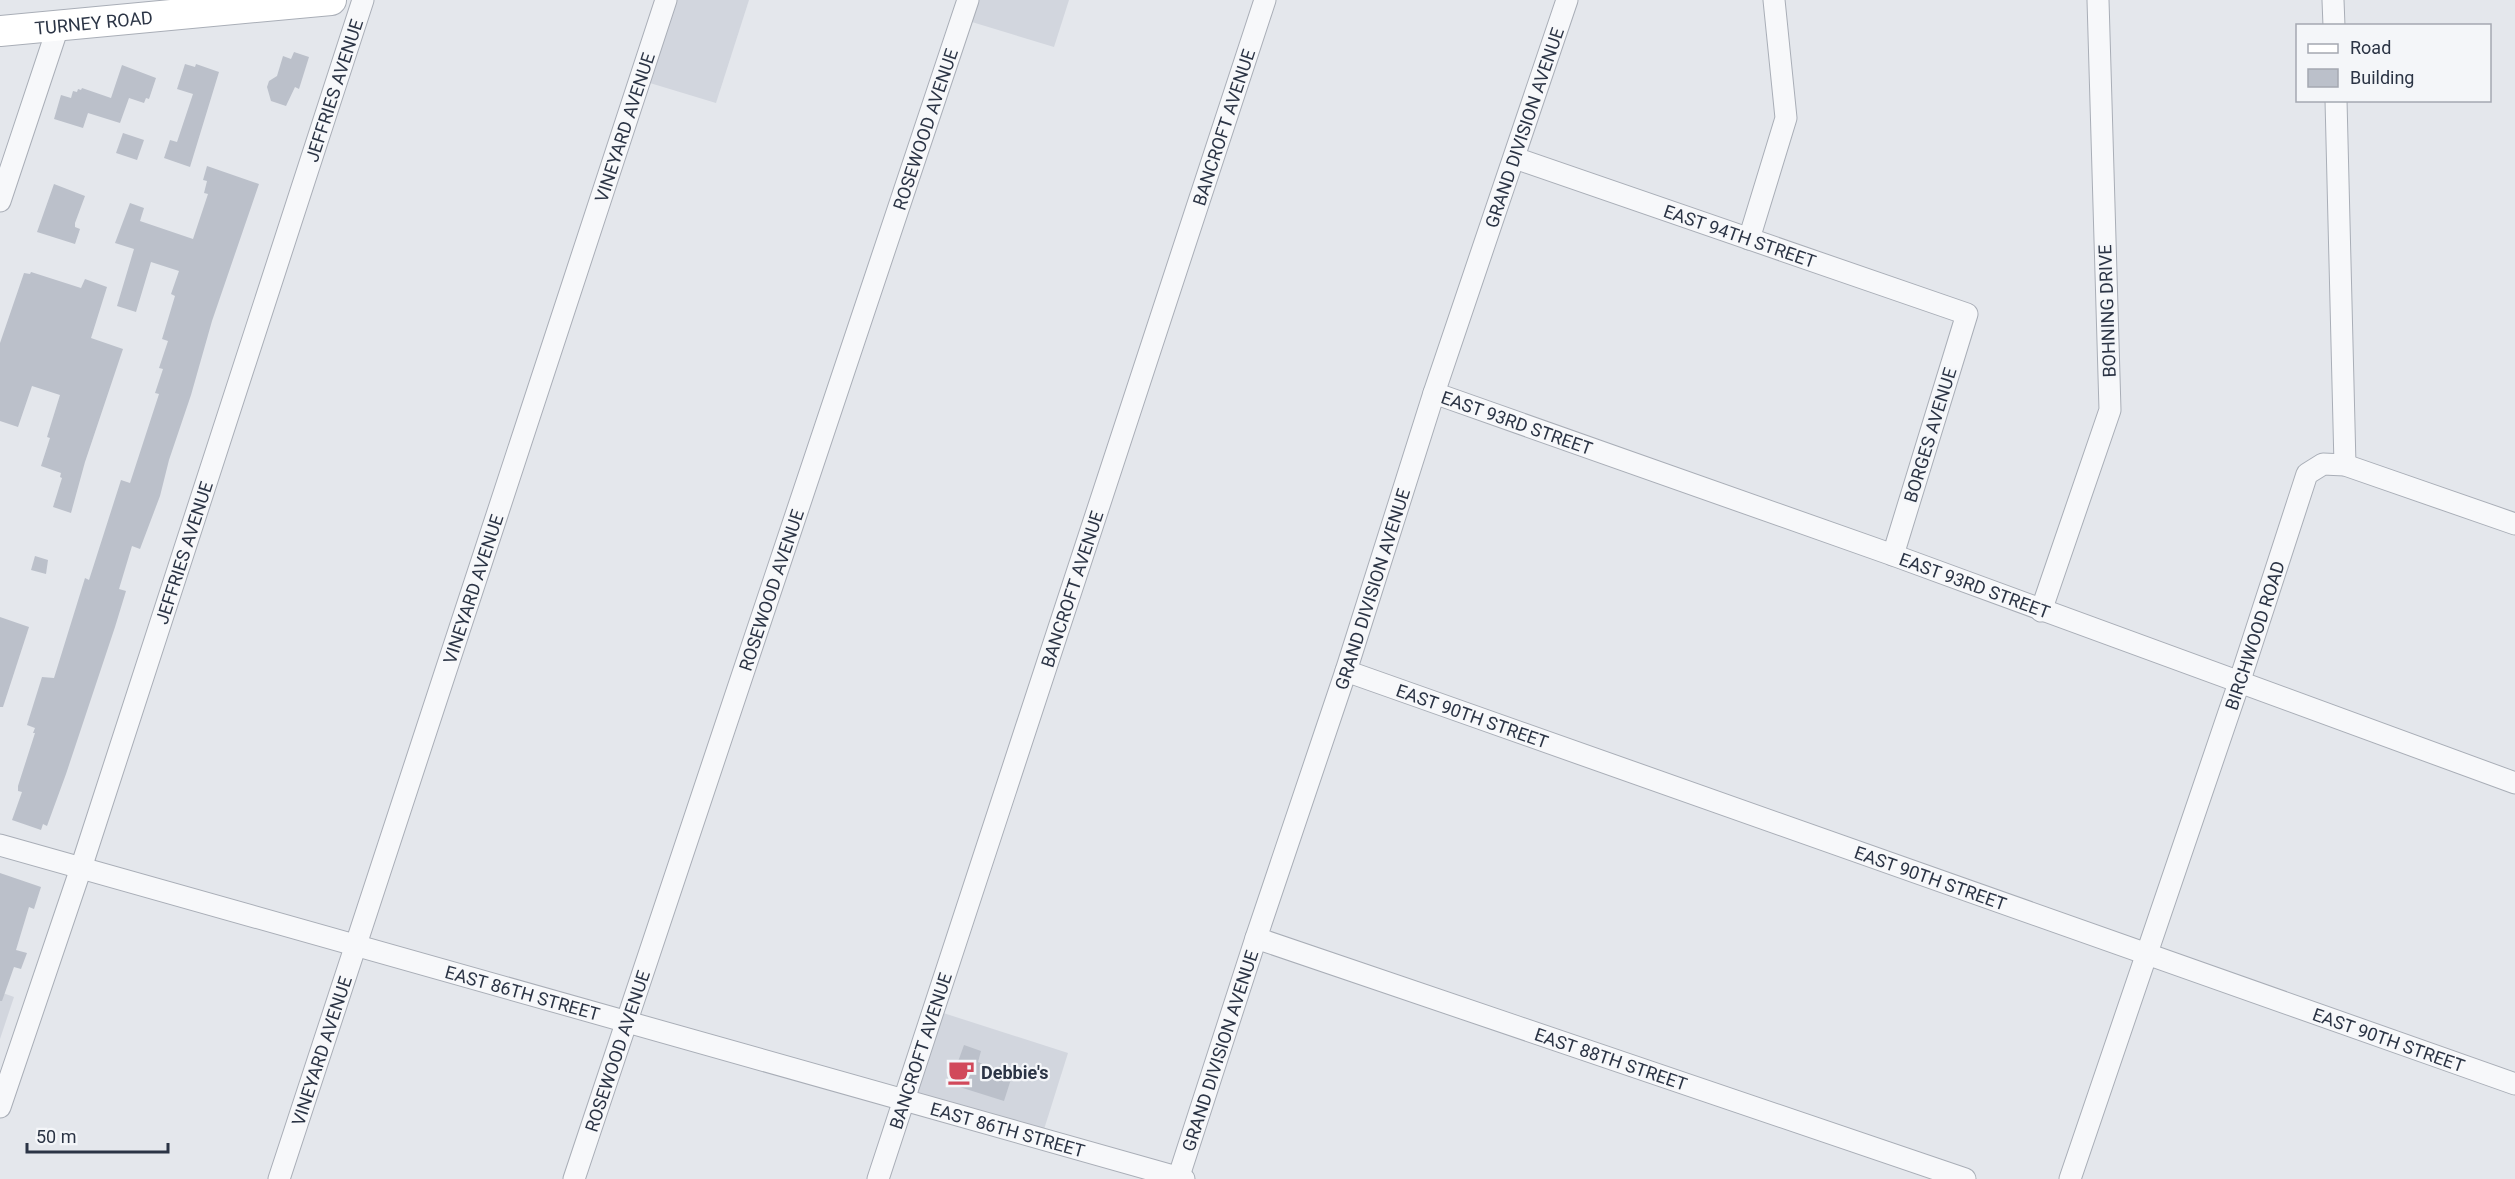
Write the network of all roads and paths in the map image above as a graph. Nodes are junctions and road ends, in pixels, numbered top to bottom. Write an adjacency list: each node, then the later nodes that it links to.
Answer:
1 (331, 0): 11 (main road, TURNEY ROAD)
2 (363, 0): 27 (street, JEFFRIES AVENUE)
3 (666, 0): 29 (street, VINEYARD AVENUE)
4 (968, 0): 31 (street, ROSEWOOD AVENUE)
5 (1265, 0): 33 (street, BANCROFT AVENUE)
6 (1567, 0): 14 (street, GRAND DIVISION AVENUE)
7 (1774, 0): 16 (street)
8 (2098, 0): 22 (street, BOHNING DRIVE)
9 (2333, 0): 10 (street)
10 (2334, 24)
11 (58, 27): 12 (main road, TURNEY ROAD); 15 (street)
12 (0, 31)
13 (2336, 102): 19 (street)
14 (1515, 158): 16 (street, EAST 94TH STREET); 18 (street, GRAND DIVISION AVENUE)
15 (0, 201)
16 (1749, 239): 17 (street, EAST 94TH STREET)
17 (1967, 314): 21 (street, BORGES AVENUE)
18 (1434, 393): 21 (street, EAST 93RD STREET); 23 (street, GRAND DIVISION AVENUE)
19 (2345, 465): 20 (street); 24 (street, BIRCHWOOD ROAD)
20 (2515, 524)
21 (1893, 555): 22 (street, EAST 93RD STREET)
22 (2041, 611): 24 (street, EAST 93RD STREET)
23 (1346, 671): 28 (street, GRAND DIVISION AVENUE); 30 (street, EAST 90TH STREET)
24 (2239, 683): 25 (street, EAST 93RD STREET); 30 (street, BIRCHWOOD ROAD)
25 (2515, 783)
26 (0, 845): 27 (street, EAST 86TH STREET)
27 (81, 868): 29 (street, EAST 86TH STREET); 34 (street, JEFFRIES AVENUE)
28 (1256, 938): 35 (street, GRAND DIVISION AVENUE); 39 (street, EAST 88TH STREET)
29 (356, 946): 31 (street, EAST 86TH STREET); 36 (street, VINEYARD AVENUE)
30 (2146, 953): 32 (street, EAST 90TH STREET); 40 (street, BIRCHWOOD ROAD)
31 (626, 1023): 33 (street, EAST 86TH STREET); 37 (street, ROSEWOOD AVENUE)
32 (2515, 1084)
33 (904, 1100): 35 (street, EAST 86TH STREET); 38 (street, BANCROFT AVENUE)
34 (0, 1107)
35 (1180, 1178)
36 (279, 1179)
37 (574, 1179)
38 (878, 1179)
39 (1965, 1179)
40 (2070, 1179)

